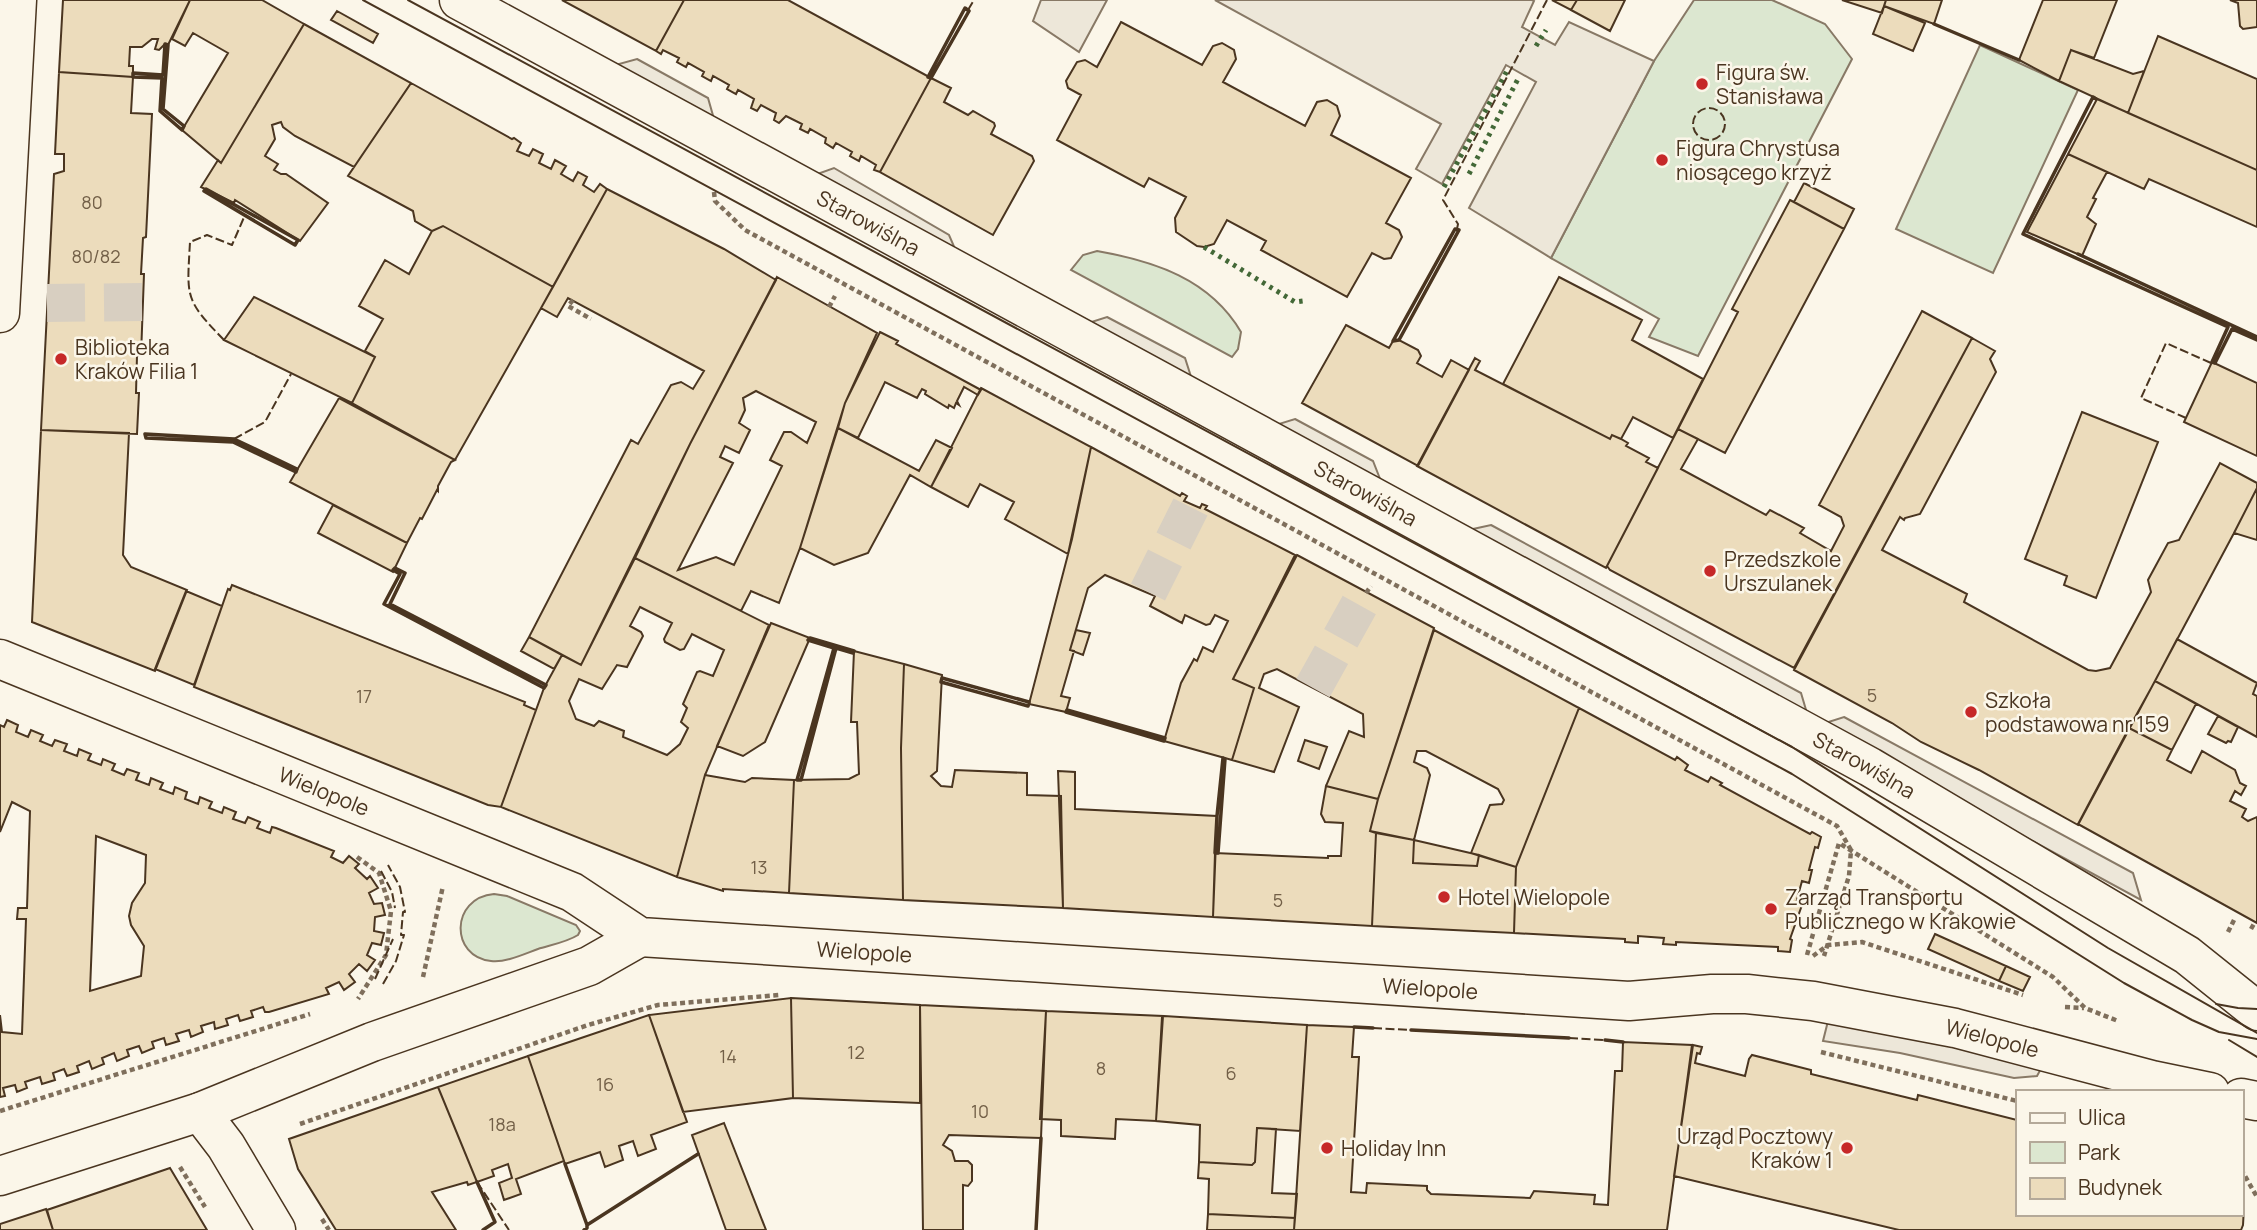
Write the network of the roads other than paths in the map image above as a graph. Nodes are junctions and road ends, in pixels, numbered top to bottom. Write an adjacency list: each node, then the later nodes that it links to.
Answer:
1 (17, 0): 3 (street)
2 (459, 0): 6 (street, Starowiślna)
3 (0, 313)
4 (0, 659): 5 (street, Wielopole)
5 (639, 936): 7 (street, Wielopole); 8 (street)
6 (2257, 1011)
7 (2200, 1090)
8 (201, 1111): 9 (street); 10 (street)
9 (0, 1176)
10 (276, 1230)

